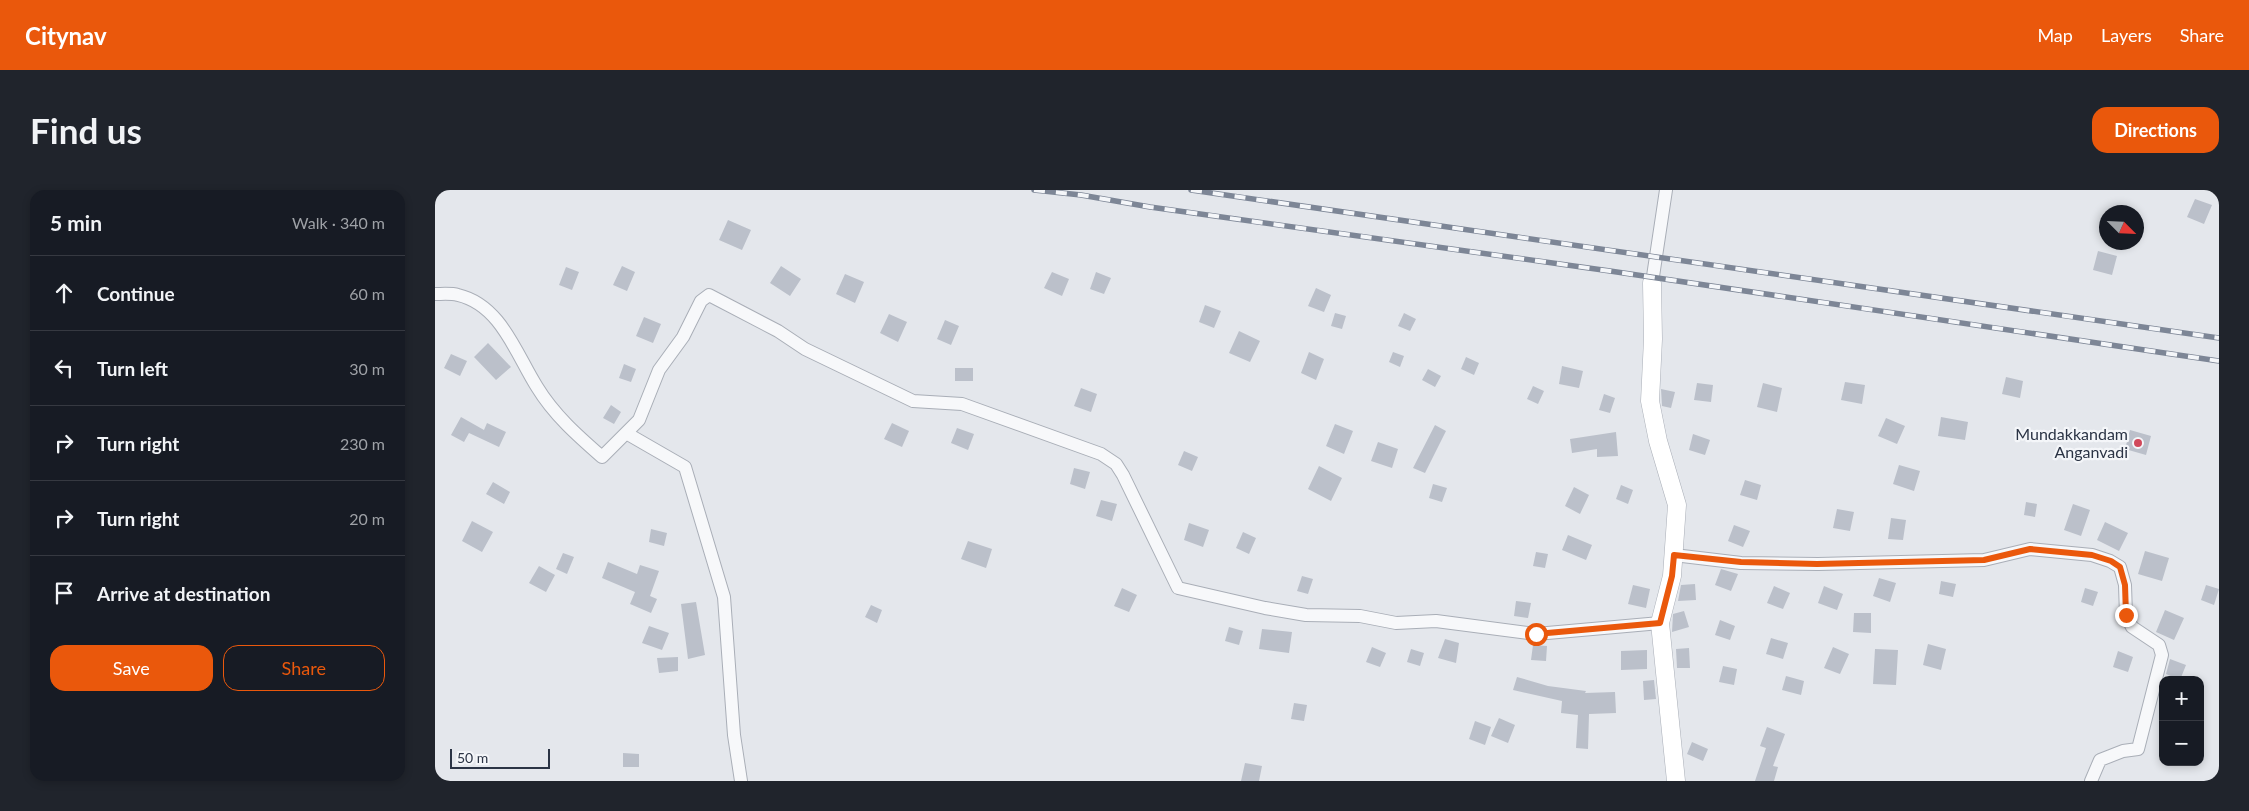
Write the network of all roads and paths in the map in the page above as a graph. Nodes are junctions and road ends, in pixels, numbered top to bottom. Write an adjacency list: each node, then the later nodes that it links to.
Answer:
1 (1666, 190): 2 (street)
2 (1652, 283): 5 (street)
3 (435, 294): 4 (street)
4 (626, 433): 6 (street); 7 (street)
5 (1674, 555): 6 (street); 9 (street)
6 (1660, 623): 8 (street)
7 (741, 781)
8 (1676, 781)
9 (2091, 781)

